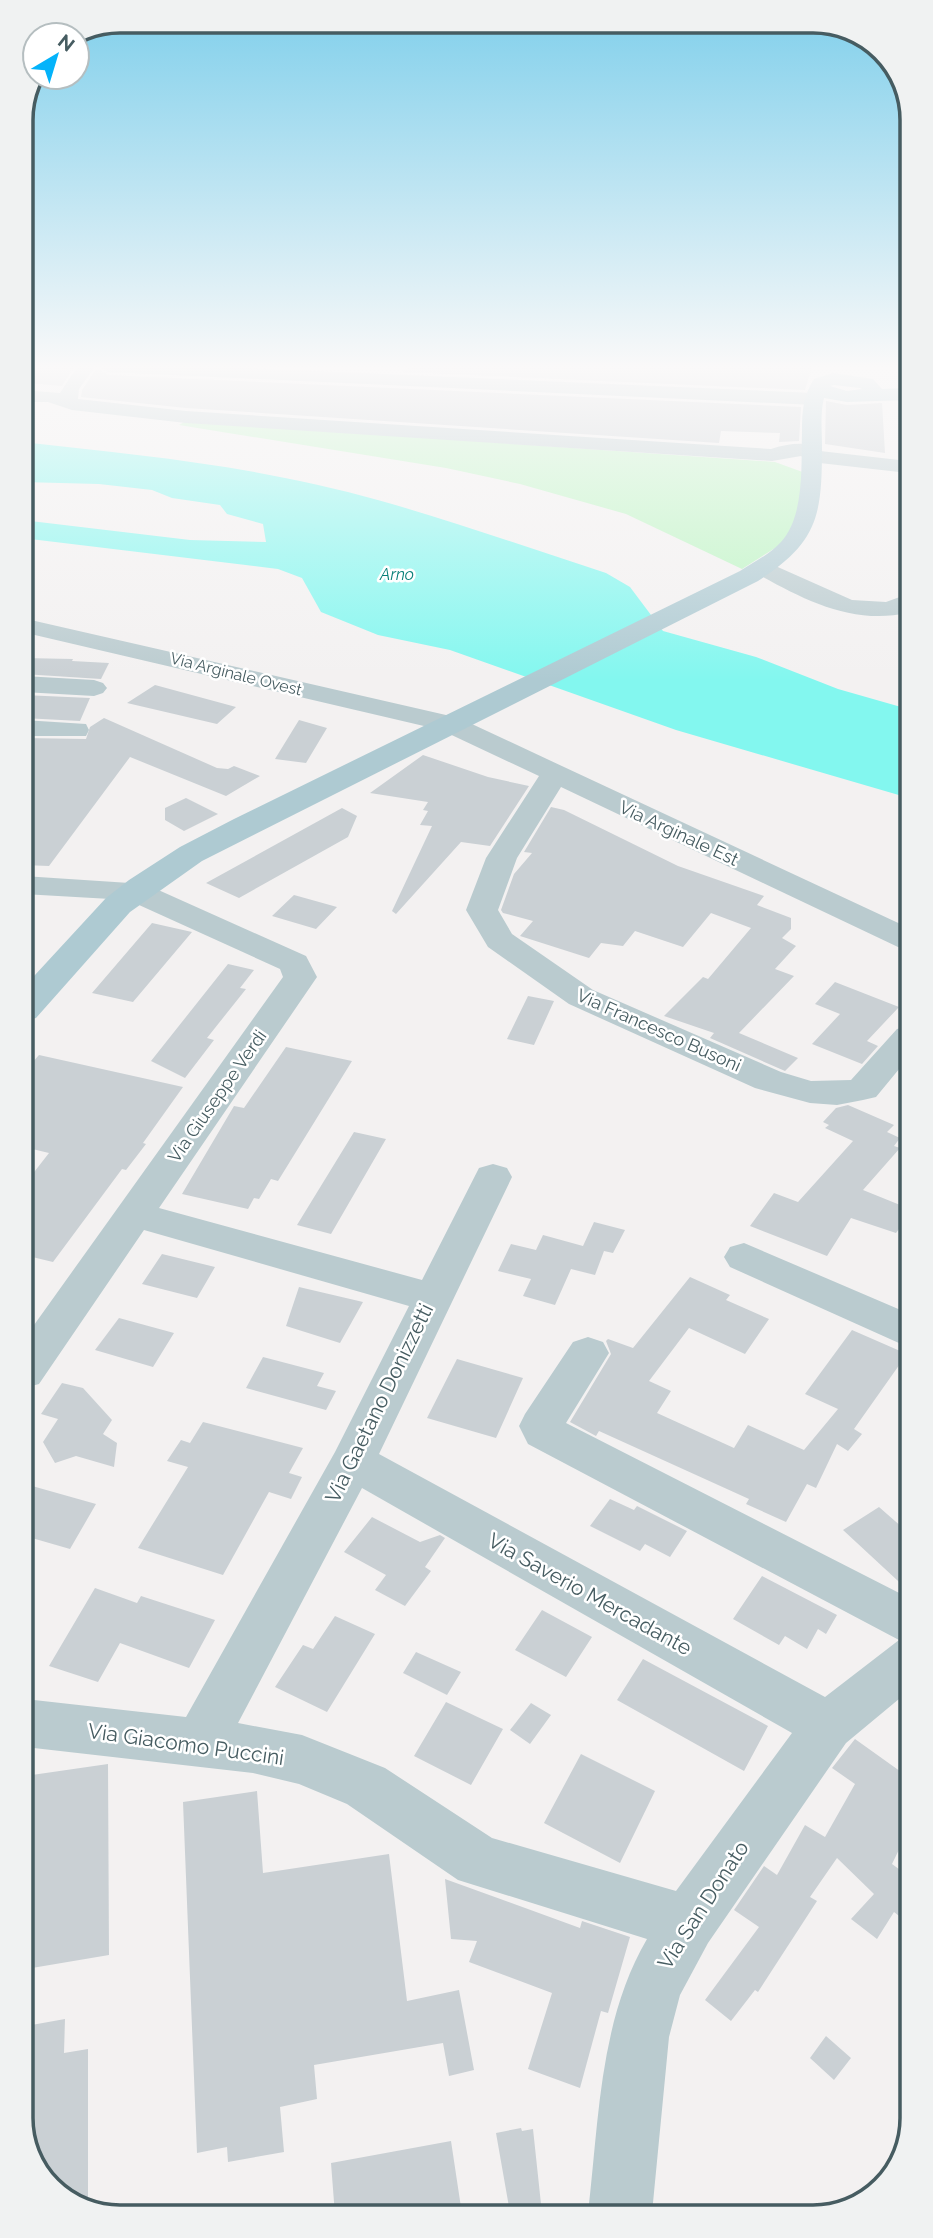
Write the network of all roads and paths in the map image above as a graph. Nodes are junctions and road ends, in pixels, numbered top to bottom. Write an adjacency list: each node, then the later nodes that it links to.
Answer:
1 (809, 471): 2 (main road)
2 (762, 568): 3 (street); 9 (main road)
3 (900, 608)
4 (33, 628): 8 (street, Via Arginale Ovest)
5 (33, 685): 6 (street)
6 (94, 688)
7 (225, 689): 8 (street)
8 (361, 704): 9 (street, Via Arginale Ovest)
9 (450, 724): 12 (street, Via Arginale Est); 14 (main road)
10 (33, 729): 11 (street)
11 (76, 730)
12 (554, 775): 15 (street, Via Arginale Est); 17 (street, Via Francesco Busoni)
13 (33, 886): 14 (street)
14 (134, 891): 16 (main road); 19 (street, Via Giuseppe Verdi)
15 (900, 936)
16 (33, 999)
17 (900, 1046)
18 (493, 1177): 21 (street)
19 (134, 1214): 21 (street, Via Gaetano Donizzetti); 24 (street, Via Giuseppe Verdi)
20 (744, 1257): 22 (street)
21 (433, 1298): 25 (street, Via Gaetano Donizzetti)
22 (900, 1327)
23 (588, 1353): 26 (street)
24 (33, 1359)
25 (353, 1461): 29 (street, Via Saverio Mercadante); 30 (street, Via Gaetano Donizzetti)
26 (900, 1617)
27 (900, 1667): 29 (street, Via San Donato)
28 (33, 1724): 30 (street, Via Giacomo Puccini)
29 (828, 1726): 31 (street, Via San Donato)
30 (200, 1743): 31 (street, Via Giacomo Puccini)
31 (688, 1923): 32 (street, Via San Donato)
32 (621, 2205)

